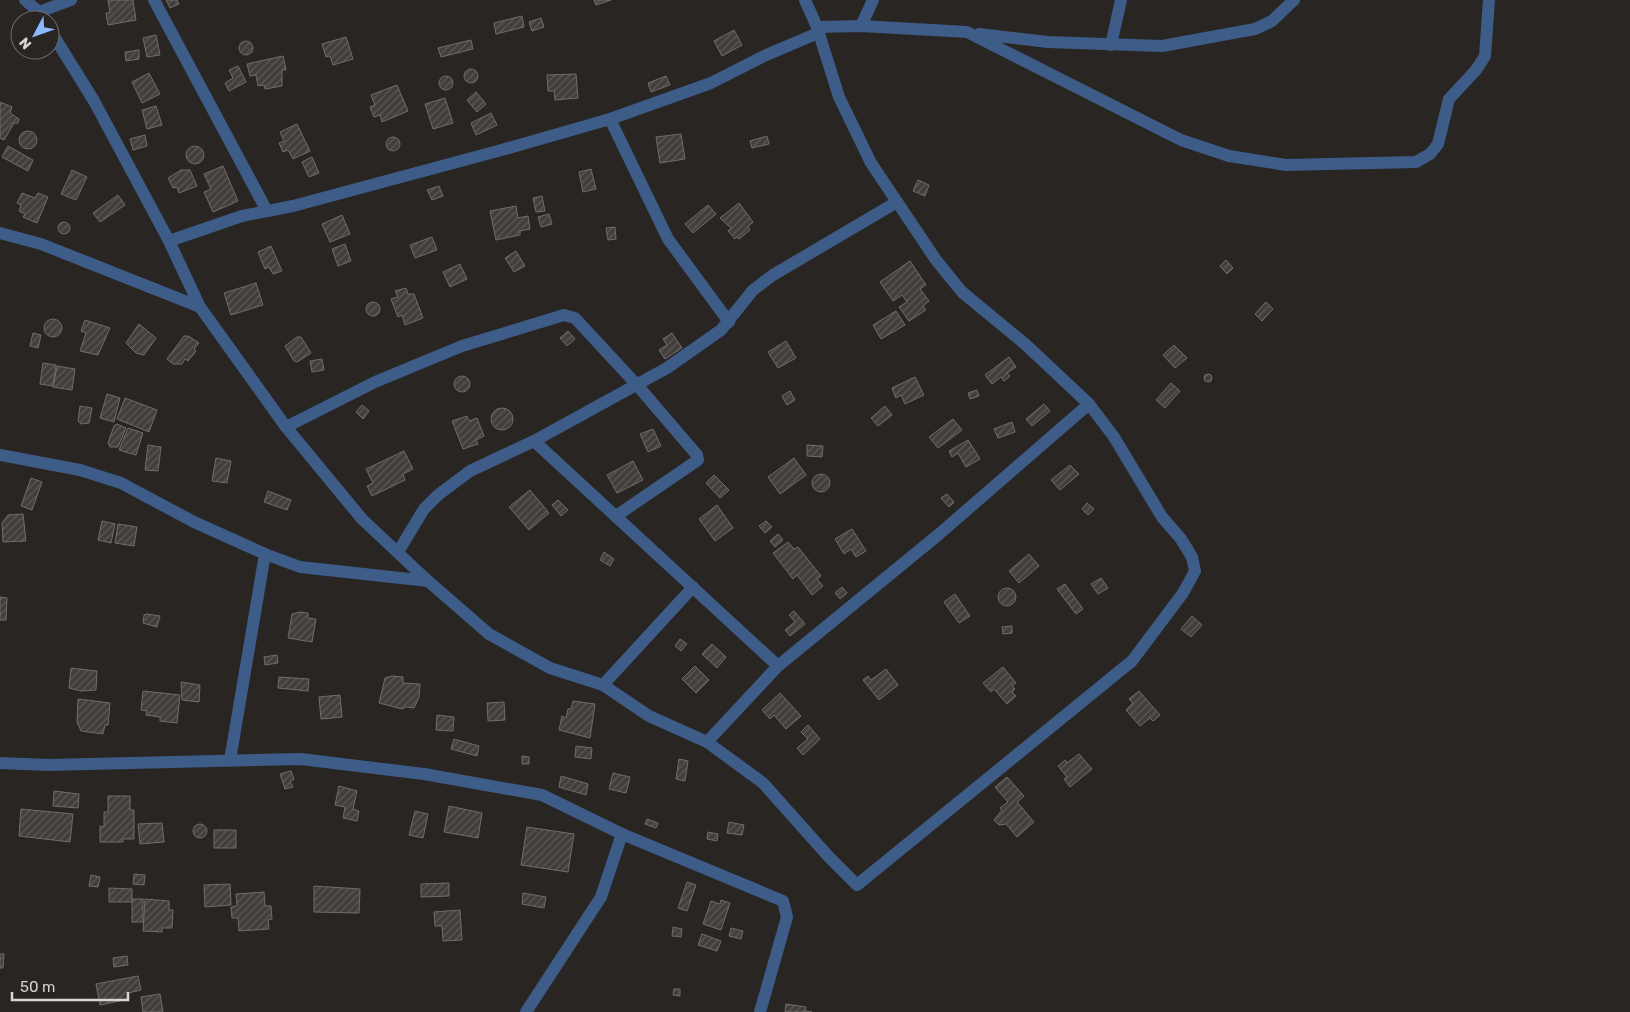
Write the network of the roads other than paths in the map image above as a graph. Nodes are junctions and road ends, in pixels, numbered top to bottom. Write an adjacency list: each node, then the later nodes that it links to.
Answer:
1 (24, 0): 9 (street)
2 (71, 0): 10 (street)
3 (154, 0): 18 (street)
4 (805, 0): 12 (street)
5 (872, 0): 11 (street)
6 (1121, 0): 14 (street)
7 (1294, 0): 14 (street)
8 (1489, 0): 13 (street)
9 (35, 10)
10 (52, 10)
11 (861, 26): 12 (street); 13 (street)
12 (817, 30): 16 (street); 17 (street)
13 (967, 32): 14 (street)
14 (1111, 44)
15 (60, 46): 20 (street)
16 (610, 119): 18 (street); 22 (street)
17 (897, 202): 22 (street); 24 (street)
18 (267, 211): 20 (street)
19 (0, 233): 21 (street)
20 (169, 241): 21 (street)
21 (200, 307): 25 (street)
22 (729, 322): 23 (street)
23 (637, 385): 25 (street); 26 (street); 28 (street)
24 (1089, 404): 33 (street); 35 (street)
25 (286, 427): 29 (street)
26 (534, 441): 28 (street); 29 (street)
27 (0, 455): 30 (street)
28 (616, 516): 32 (street)
29 (398, 552): 31 (street)
30 (265, 554): 31 (street); 36 (street)
31 (428, 580): 34 (street)
32 (693, 587): 33 (street); 34 (street)
33 (778, 666): 35 (street)
34 (603, 685): 35 (street)
35 (707, 742)
36 (230, 760): 37 (street); 38 (street)
37 (0, 763)
38 (622, 834): 39 (street); 40 (street)
39 (526, 1012)
40 (760, 1012)

